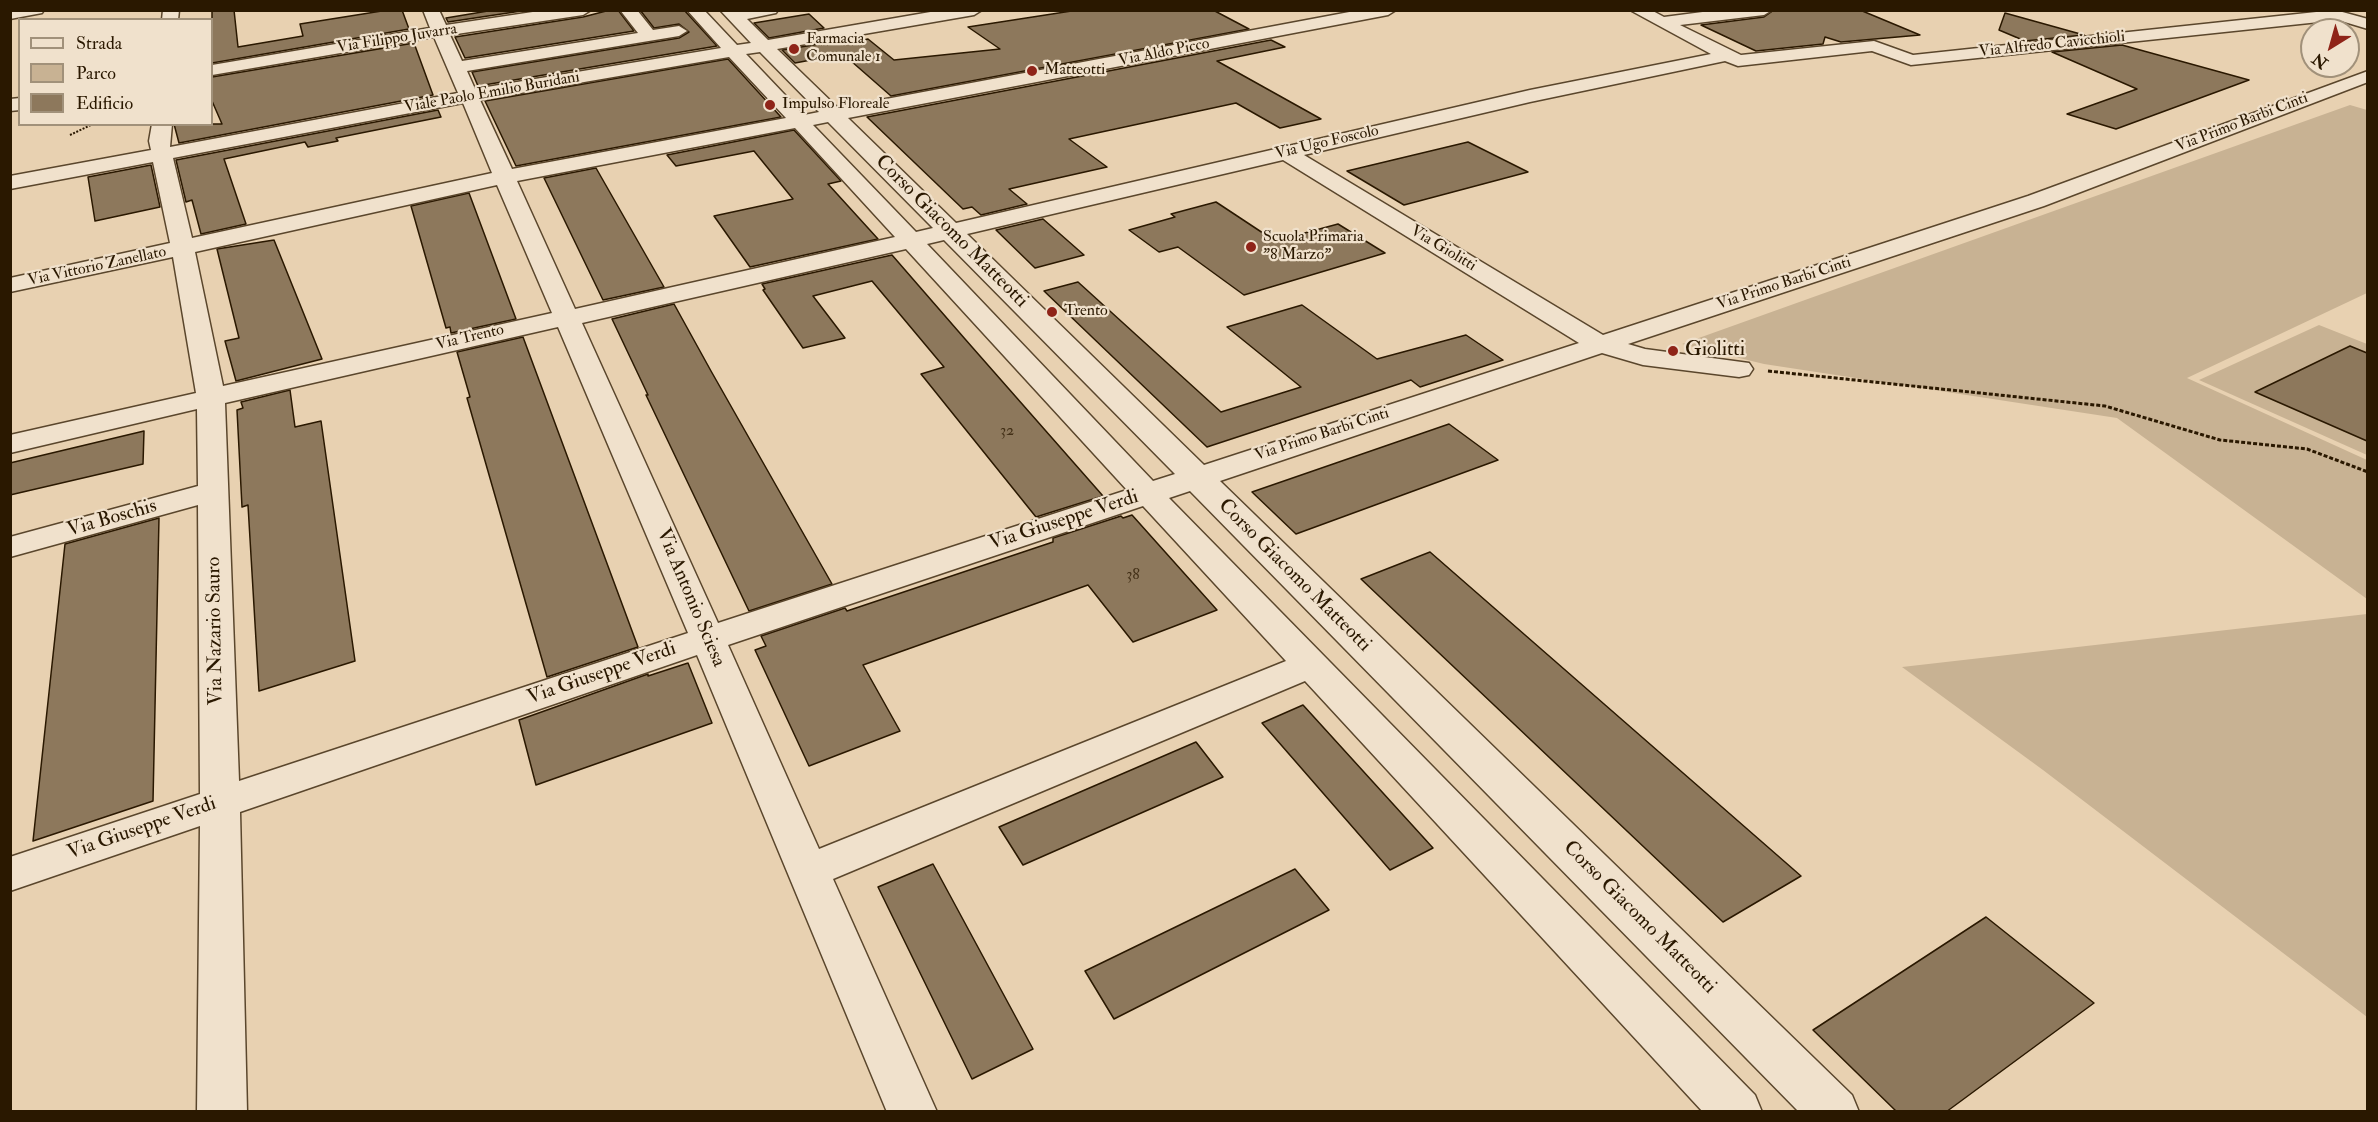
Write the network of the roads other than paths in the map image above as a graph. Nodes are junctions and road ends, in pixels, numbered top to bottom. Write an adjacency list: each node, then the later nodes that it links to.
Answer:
1 (36, 10): 12 (street)
2 (431, 10): 16 (street, Via Antonio Sciesa)
3 (583, 10): 11 (street, Via Filippo Juvarra)
4 (628, 10): 19 (street)
5 (695, 10): 18 (street)
6 (932, 10): 18 (street, Viale Paolo Emilio Buridani)
7 (974, 10): 18 (street, Viale Paolo Emilio Buridani)
8 (1388, 10): 26 (street, Via Aldo Picco)
9 (1638, 10): 14 (street)
10 (1764, 10): 14 (street)
11 (564, 13): 13 (street, Via Filippo Juvarra); 20 (street)
12 (10, 14)
13 (504, 22): 16 (street, Via Filippo Juvarra); 21 (street)
14 (1661, 22): 22 (street)
15 (2367, 24): 22 (street, Via Alfredo Cavicchioli)
16 (440, 31): 23 (street, Via Filippo Juvarra); 25 (street, Via Antonio Sciesa)
17 (679, 31): 19 (street)
18 (744, 31): 25 (street, Viale Paolo Emilio Buridani); 26 (street, Corso Giacomo Matteotti); 27 (street, Corso Giacomo Matteotti)
19 (649, 36): 20 (street)
20 (587, 46): 21 (street)
21 (523, 56): 25 (street)
22 (1732, 58): 29 (street, Via Ugo Foscolo)
23 (213, 70)
24 (2367, 76): 37 (street, Via Primo Barbi Cinti)
25 (464, 83): 28 (street); 31 (street, Via Antonio Sciesa)
26 (833, 115): 27 (street, Via Aldo Picco); 33 (street, Corso Giacomo Matteotti)
27 (798, 122): 31 (street, Via Aldo Picco); 33 (street, Corso Giacomo Matteotti)
28 (161, 140): 30 (street); 32 (street); 34 (street, Via Nazario Sauro)
29 (1287, 153): 33 (street, Via Ugo Foscolo); 37 (street, Via Giolitti)
30 (10, 169)
31 (505, 177): 34 (street, Via Vittorio Zanellato); 36 (street, Via Antonio Sciesa)
32 (10, 183)
33 (930, 236): 36 (street, Via Trento); 41 (street, Corso Giacomo Matteotti); 43 (street, Corso Giacomo Matteotti)
34 (183, 248): 35 (street, Via Vittorio Zanellato); 39 (street, Via Nazario Sauro)
35 (10, 285)
36 (567, 320): 39 (street, Via Trento); 45 (street, Via Antonio Sciesa)
37 (1599, 344): 38 (street, Via Giolitti); 41 (street, Via Primo Barbi Cinti)
38 (1739, 369)
39 (211, 397): 40 (street, Via Trento); 42 (street, Via Nazario Sauro)
40 (10, 444)
41 (1195, 477): 43 (street, Via Giuseppe Verdi); 53 (street, Corso Giacomo Matteotti)
42 (213, 491): 44 (street, Via Boschis); 47 (street, Via Nazario Sauro)
43 (1148, 493): 45 (street, Via Giuseppe Verdi); 46 (street, Corso Giacomo Matteotti)
44 (10, 548)
45 (708, 639): 47 (street, Via Giuseppe Verdi); 48 (street, Via Antonio Sciesa)
46 (1312, 664): 48 (street); 52 (street, Corso Giacomo Matteotti)
47 (220, 802): 49 (street, Via Giuseppe Verdi); 50 (street, Via Nazario Sauro)
48 (809, 871): 51 (street, Via Antonio Sciesa)
49 (10, 874)
50 (222, 1112)
51 (912, 1112)
52 (1737, 1112)
53 (1834, 1112)

